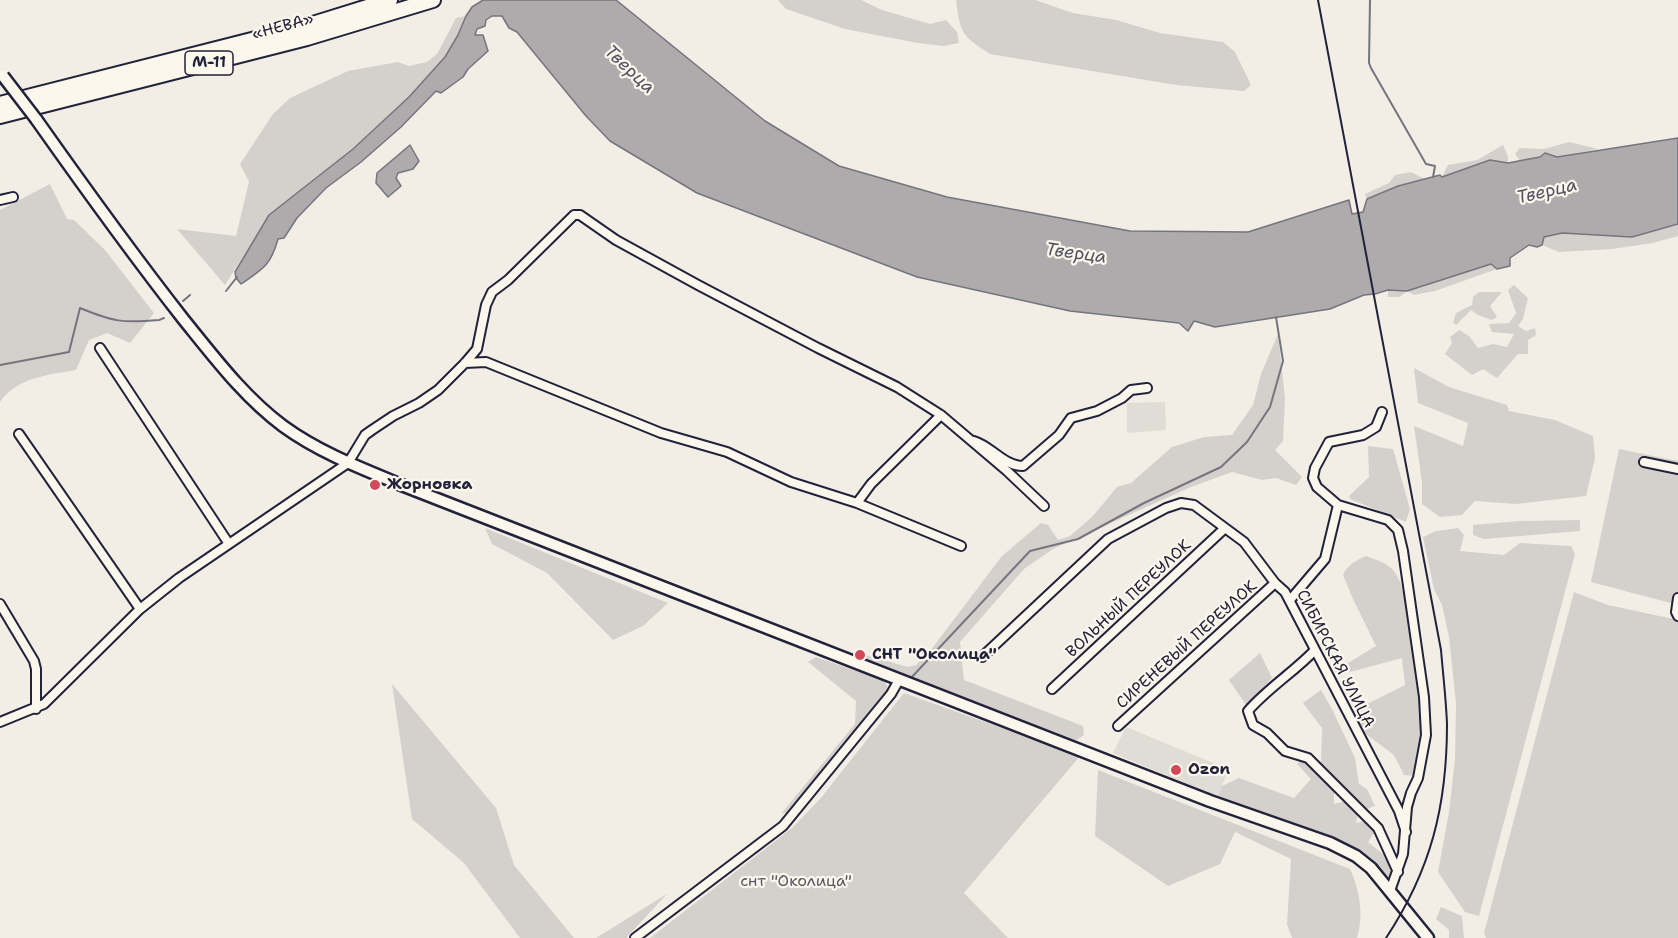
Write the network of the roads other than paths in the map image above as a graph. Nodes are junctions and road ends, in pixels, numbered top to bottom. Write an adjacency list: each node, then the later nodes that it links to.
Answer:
1 (390, 0): 4 (highway, «НЕВА» / М-11)
2 (433, 0): 5 (highway, «НЕВА» / М-11)
3 (2, 74): 16 (main road, bridge)
4 (0, 104)
5 (0, 116)
6 (13, 197): 7 (street)
7 (0, 200)
8 (100, 348): 22 (street)
9 (465, 363): 12 (street); 16 (street); 18 (street)
10 (1146, 388): 14 (street)
11 (1382, 412): 19 (street)
12 (941, 415): 14 (street); 18 (street)
13 (19, 434): 28 (street)
14 (969, 440): 20 (street)
15 (1644, 462): 17 (street)
16 (348, 463): 22 (street); 32 (main road)
17 (1678, 469)
18 (857, 503): 23 (street)
19 (1338, 505): 26 (street); 37 (street)
20 (1044, 506)
21 (1225, 528): 24 (street, СИБИРСКАЯ УЛИЦА); 31 (street, СИБИРСКАЯ УЛИЦА); 33 (street, ВОЛЬНЫЙ ПЕРЕУЛОК)
22 (229, 544): 28 (street)
23 (961, 546)
24 (1275, 584): 26 (street, СИБИРСКАЯ УЛИЦА); 36 (street, СИРЕНЕВЫЙ ПЕРЕУЛОК)
25 (1678, 598): 29 (street)
26 (1290, 600): 30 (street, СИБИРСКАЯ УЛИЦА)
27 (0, 604): 34 (street)
28 (140, 609): 34 (street)
29 (1678, 616)
30 (1315, 650): 37 (street, СИБИРСКАЯ УЛИЦА); 38 (street)
31 (982, 657)
32 (899, 680): 39 (main road); 40 (street)
33 (1052, 689)
34 (36, 709): 35 (street)
35 (0, 722)
36 (1118, 726)
37 (1406, 832): 38 (street)
38 (1398, 872): 39 (street)
39 (1390, 891): 41 (main road)
40 (635, 938)
41 (1428, 938)

